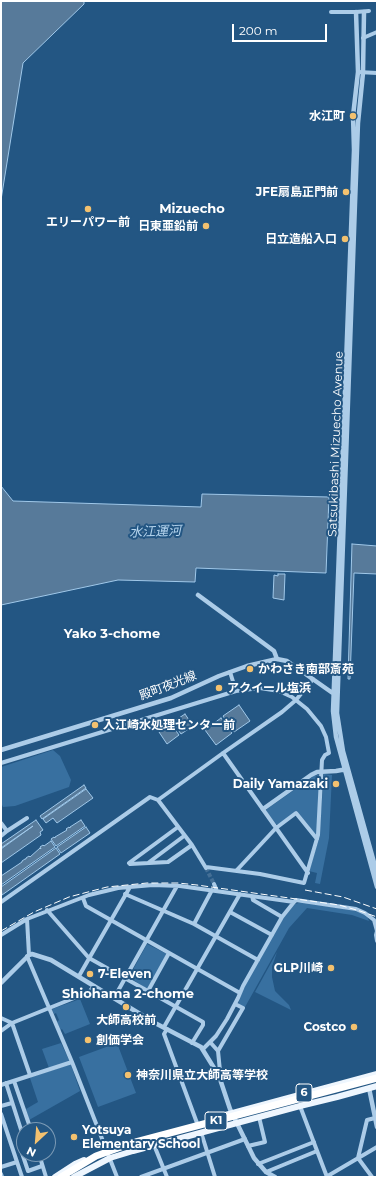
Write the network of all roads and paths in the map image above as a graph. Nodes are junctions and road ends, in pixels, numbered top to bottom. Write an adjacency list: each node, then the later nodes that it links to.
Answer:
1 (367, 11): 3 (street); 5 (street, Satsukibashi Mizuecho Avenue)
2 (331, 12): 3 (street)
3 (356, 12): 6 (street, Satsukibashi Mizuecho Avenue)
4 (377, 32): 5 (street)
5 (363, 38): 6 (street, Satsukibashi Mizuecho Avenue)
6 (361, 73): 7 (street); 13 (street, Satsukibashi Mizuecho Avenue)
7 (377, 73)
8 (198, 595): 9 (street)
9 (277, 659): 10 (street, 殿町夜光線); 11 (street)
10 (230, 672): 12 (street); 15 (street, 殿町夜光線)
11 (313, 679): 13 (street); 14 (street)
12 (236, 691): 14 (street); 17 (street)
13 (336, 694): 18 (street, Satsukibashi Mizuecho Avenue)
14 (296, 700): 16 (street); 19 (street)
15 (1, 750)
16 (223, 753): 20 (street); 21 (street)
17 (1, 763)
18 (347, 769): 19 (street); 34 (street, Satsukibashi Mizuecho Avenue); 38 (street)
19 (321, 771): 21 (street); 29 (street)
20 (158, 800): 24 (street); 45 (street)
21 (264, 809): 25 (street)
22 (27, 818): 26 (street)
23 (1, 823): 26 (street)
24 (178, 827): 28 (street); 31 (street)
25 (276, 828): 29 (street); 32 (street); 33 (street)
26 (6, 831): 27 (street)
27 (1, 836)
28 (184, 836): 30 (street); 31 (street)
29 (317, 839): 33 (street)
30 (192, 845): 31 (street); 32 (street)
31 (147, 863)
32 (236, 871): 33 (street)
33 (308, 873)
34 (377, 873)
35 (214, 884): 40 (street)
36 (177, 886): 37 (street); 39 (street); 48 (street)
37 (130, 887): 41 (street); 44 (street)
38 (377, 887)
39 (212, 890): 40 (street); 53 (street)
40 (217, 891): 42 (street)
41 (126, 894): 48 (street); 52 (street)
42 (240, 894): 43 (street); 49 (street)
43 (252, 896): 46 (street); 50 (street)
44 (83, 898): 47 (street); 52 (street)
45 (1, 902)
46 (294, 902): 50 (street); 58 (street)
47 (48, 910): 51 (street); 61 (street)
48 (164, 910): 53 (street); 57 (street)
49 (230, 912): 55 (street); 56 (street)
50 (282, 917): 55 (street)
51 (27, 919): 54 (street); 60 (street)
52 (110, 920): 57 (street); 61 (street)
53 (194, 924): 56 (street)
54 (1, 935)
55 (272, 935): 62 (street)
56 (216, 936): 62 (street); 63 (street)
57 (147, 941): 59 (street); 66 (street)
58 (377, 941)
59 (170, 953): 63 (street); 70 (street)
60 (28, 955): 65 (street); 67 (street); 75 (street)
61 (89, 958): 65 (street); 66 (street)
62 (258, 960): 71 (street)
63 (198, 970): 71 (street); 74 (street)
64 (1, 975): 67 (street)
65 (79, 976): 69 (street)
66 (126, 978): 70 (street); 72 (street)
67 (5, 979): 68 (street)
68 (1, 983)
69 (94, 986): 72 (street); 75 (street)
70 (148, 990): 74 (street)
71 (240, 993): 73 (street)
72 (114, 998): 78 (street)
73 (235, 1004): 80 (street); 83 (street)
74 (176, 1006): 78 (street); 81 (street)
75 (49, 1008): 77 (street); 84 (street)
76 (1, 1018): 77 (street)
77 (12, 1023): 79 (street); 86 (street)
78 (165, 1028): 81 (street); 104 (street)
79 (1, 1031)
80 (210, 1042): 82 (street); 83 (street)
81 (192, 1043): 82 (street)
82 (202, 1049): 90 (street)
83 (218, 1051): 90 (street)
84 (72, 1062): 86 (street); 113 (street)
85 (377, 1074): 98 (main road, 6)
86 (30, 1075): 88 (street)
87 (377, 1078): 132 (highway, K1, bridge)
88 (14, 1081): 91 (street); 97 (street)
89 (377, 1082): 133 (highway, K1)
90 (221, 1083): 98 (street)
91 (3, 1084): 94 (street)
92 (377, 1086): 93 (main road, 6)
93 (369, 1088): 96 (main road, 6); 106 (street)
94 (12, 1103): 95 (street); 99 (street)
95 (1, 1106)
96 (300, 1106): 101 (main road, 6); 109 (street)
97 (24, 1113): 99 (street); 103 (street)
98 (232, 1113): 104 (main road, 6); 105 (street)
99 (16, 1116): 102 (street)
100 (2, 1117): 118 (street)
101 (259, 1117): 105 (main road, 6); 111 (street)
102 (18, 1122)
103 (28, 1122)
104 (196, 1122): 113 (main road, 6)
105 (237, 1123): 107 (main road, 6); 108 (street)
106 (376, 1123): 117 (street)
107 (201, 1132): 110 (main road, 6); 115 (street)
108 (245, 1139): 111 (street); 115 (street)
109 (314, 1142): 114 (street); 122 (street)
110 (154, 1145): 116 (main road, 6); 125 (street)
111 (248, 1146): 122 (street)
112 (377, 1147): 117 (street)
113 (107, 1151): 116 (street); 131 (main road, 6)
114 (317, 1151): 127 (street); 140 (street)
115 (207, 1153): 125 (street); 138 (street)
116 (110, 1158): 134 (main road, 6); 135 (street)
117 (358, 1158): 140 (street); 141 (street)
118 (16, 1161): 124 (street)
119 (16, 1162): 129 (street)
120 (25, 1162): 123 (street)
121 (41, 1162): 123 (street)
122 (258, 1164): 127 (street)
123 (42, 1166): 130 (street)
124 (1, 1167)
125 (164, 1169): 136 (street); 137 (street)
126 (1, 1174): 128 (street)
127 (267, 1174): 139 (street)
128 (2, 1177)
129 (22, 1177)
130 (46, 1177)
131 (55, 1177)
132 (62, 1177)
133 (68, 1177)
134 (74, 1177)
135 (117, 1177)
136 (141, 1177)
137 (167, 1177)
138 (215, 1177)
139 (275, 1177)
140 (327, 1177)
141 (372, 1177)

